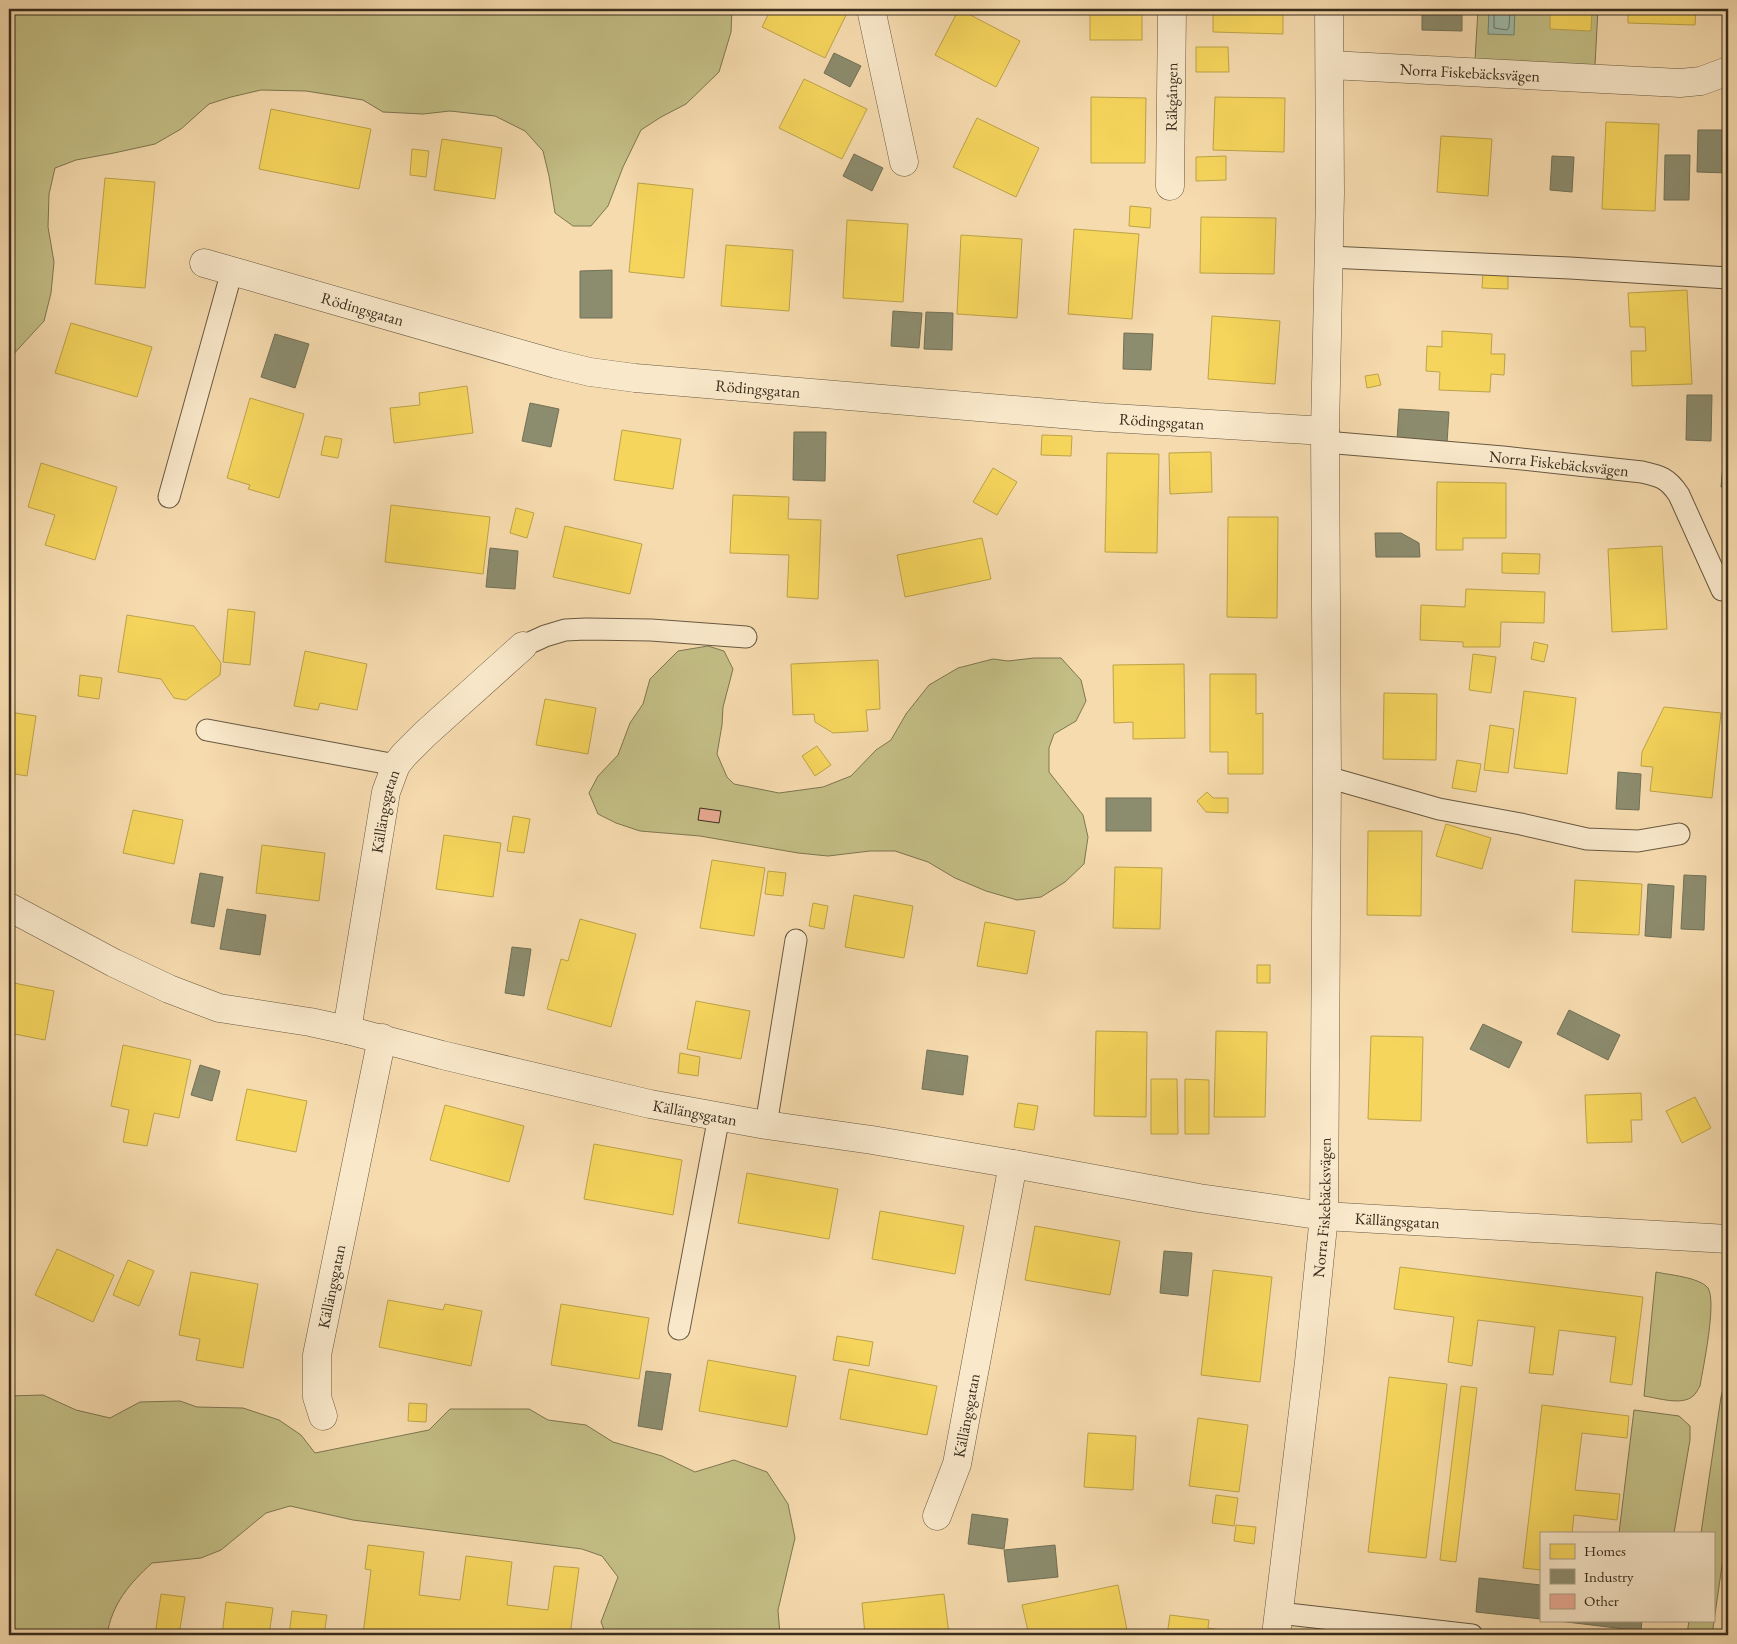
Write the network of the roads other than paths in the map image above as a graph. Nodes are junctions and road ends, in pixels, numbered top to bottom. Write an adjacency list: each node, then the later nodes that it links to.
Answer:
1 (871, 9): 6 (street)
2 (1172, 9): 7 (street, Räkgången)
3 (1330, 9): 4 (street, Norra Fiskebäcksvägen)
4 (1330, 65): 5 (street, Norra Fiskebäcksvägen); 8 (street, Norra Fiskebäcksvägen)
5 (1728, 71)
6 (904, 162)
7 (1170, 186)
8 (1329, 257): 11 (lane); 12 (street, Norra Fiskebäcksvägen)
9 (204, 263): 10 (street, Rödingsgatan)
10 (232, 271): 12 (street, Rödingsgatan); 13 (lane)
11 (1728, 278)
12 (1325, 437): 14 (lane, Norra Fiskebäcksvägen); 19 (street, Norra Fiskebäcksvägen)
13 (169, 497)
14 (1722, 590)
15 (746, 637): 16 (lane)
16 (523, 646): 18 (street, Källängsgatan)
17 (207, 730): 18 (lane)
18 (396, 765): 23 (street, Källängsgatan)
19 (1327, 777): 20 (lane); 28 (street, Norra Fiskebäcksvägen)
20 (1679, 834)
21 (9, 907): 23 (street, Källängsgatan)
22 (796, 940): 26 (lane)
23 (347, 1030): 24 (street, Källängsgatan)
24 (382, 1038): 25 (street, Källängsgatan); 31 (street, Källängsgatan)
25 (720, 1116): 26 (street, Källängsgatan); 30 (lane)
26 (766, 1125): 27 (street, Källängsgatan)
27 (1013, 1164): 28 (street, Källängsgatan); 32 (street, Källängsgatan)
28 (1324, 1216): 29 (street, Källängsgatan); 33 (street, Norra Fiskebäcksvägen)
29 (1728, 1239)
30 (679, 1329)
31 (323, 1416)
32 (937, 1516)
33 (1278, 1624): 34 (lane)
34 (1472, 1635)

